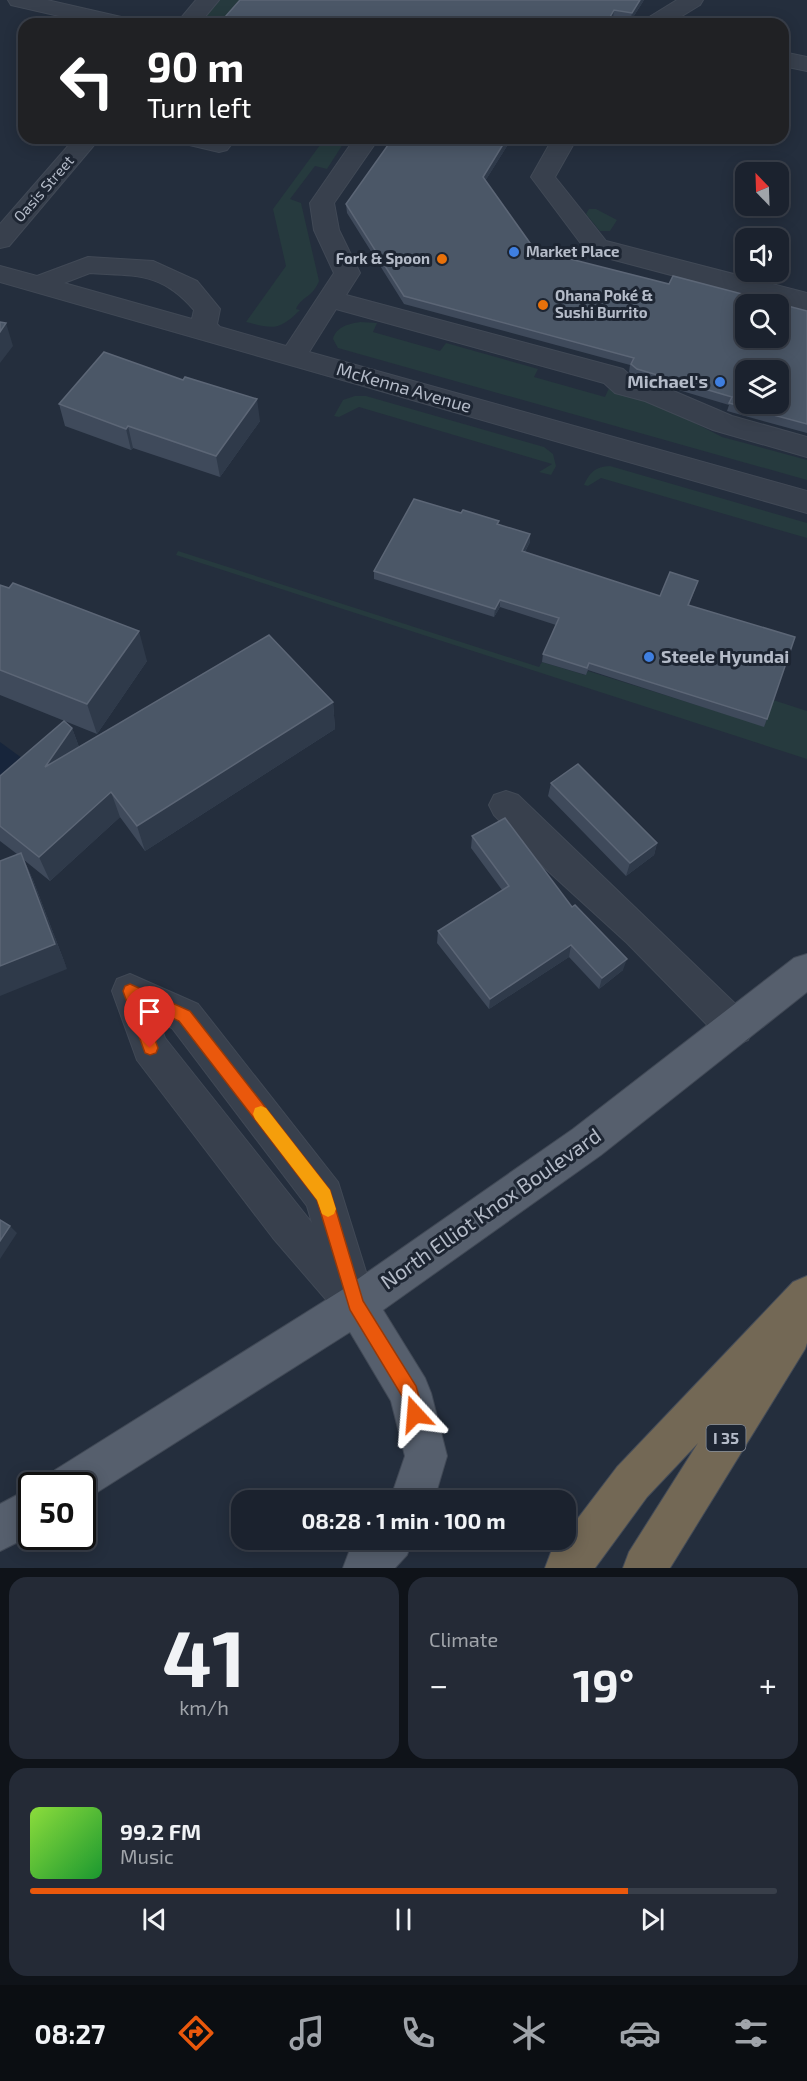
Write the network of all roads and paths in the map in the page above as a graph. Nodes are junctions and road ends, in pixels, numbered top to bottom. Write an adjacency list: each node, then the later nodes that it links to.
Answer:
1 (19, 0): 4 (street)
2 (208, 0): 5 (street)
3 (692, 0): 6 (street)
4 (96, 18)
5 (192, 18)
6 (664, 18)
7 (789, 60): 8 (street)
8 (807, 64)
9 (83, 144): 14 (street, Oasis Street)
10 (215, 144): 13 (street)
11 (363, 144): 17 (street)
12 (562, 144): 18 (street)
13 (219, 145)
14 (0, 240)
15 (0, 274): 16 (street, McKenna Avenue)
16 (40, 285): 19 (street, McKenna Avenue); 19 (street)
17 (330, 299): 20 (street); 21 (street)
18 (807, 302)
19 (211, 333): 20 (street, McKenna Avenue)
20 (292, 357): 22 (street, McKenna Avenue)
21 (807, 447)
22 (807, 502)
23 (506, 805): 25 (street)
24 (807, 970): 25 (main road, North Elliot Knox Boulevard)
25 (735, 1028): 27 (main road, North Elliot Knox Boulevard)
26 (807, 1296): 35 (highway)
27 (356, 1304): 27 (street); 29 (main road, North Elliot Knox Boulevard); 30 (main road)
28 (807, 1307): 36 (highway, I 35)
29 (91, 1472)
30 (415, 1490)
31 (18, 1518): 32 (main road)
32 (0, 1529)
33 (382, 1550): 34 (main road)
34 (365, 1568)
35 (567, 1568)
36 (645, 1568)

